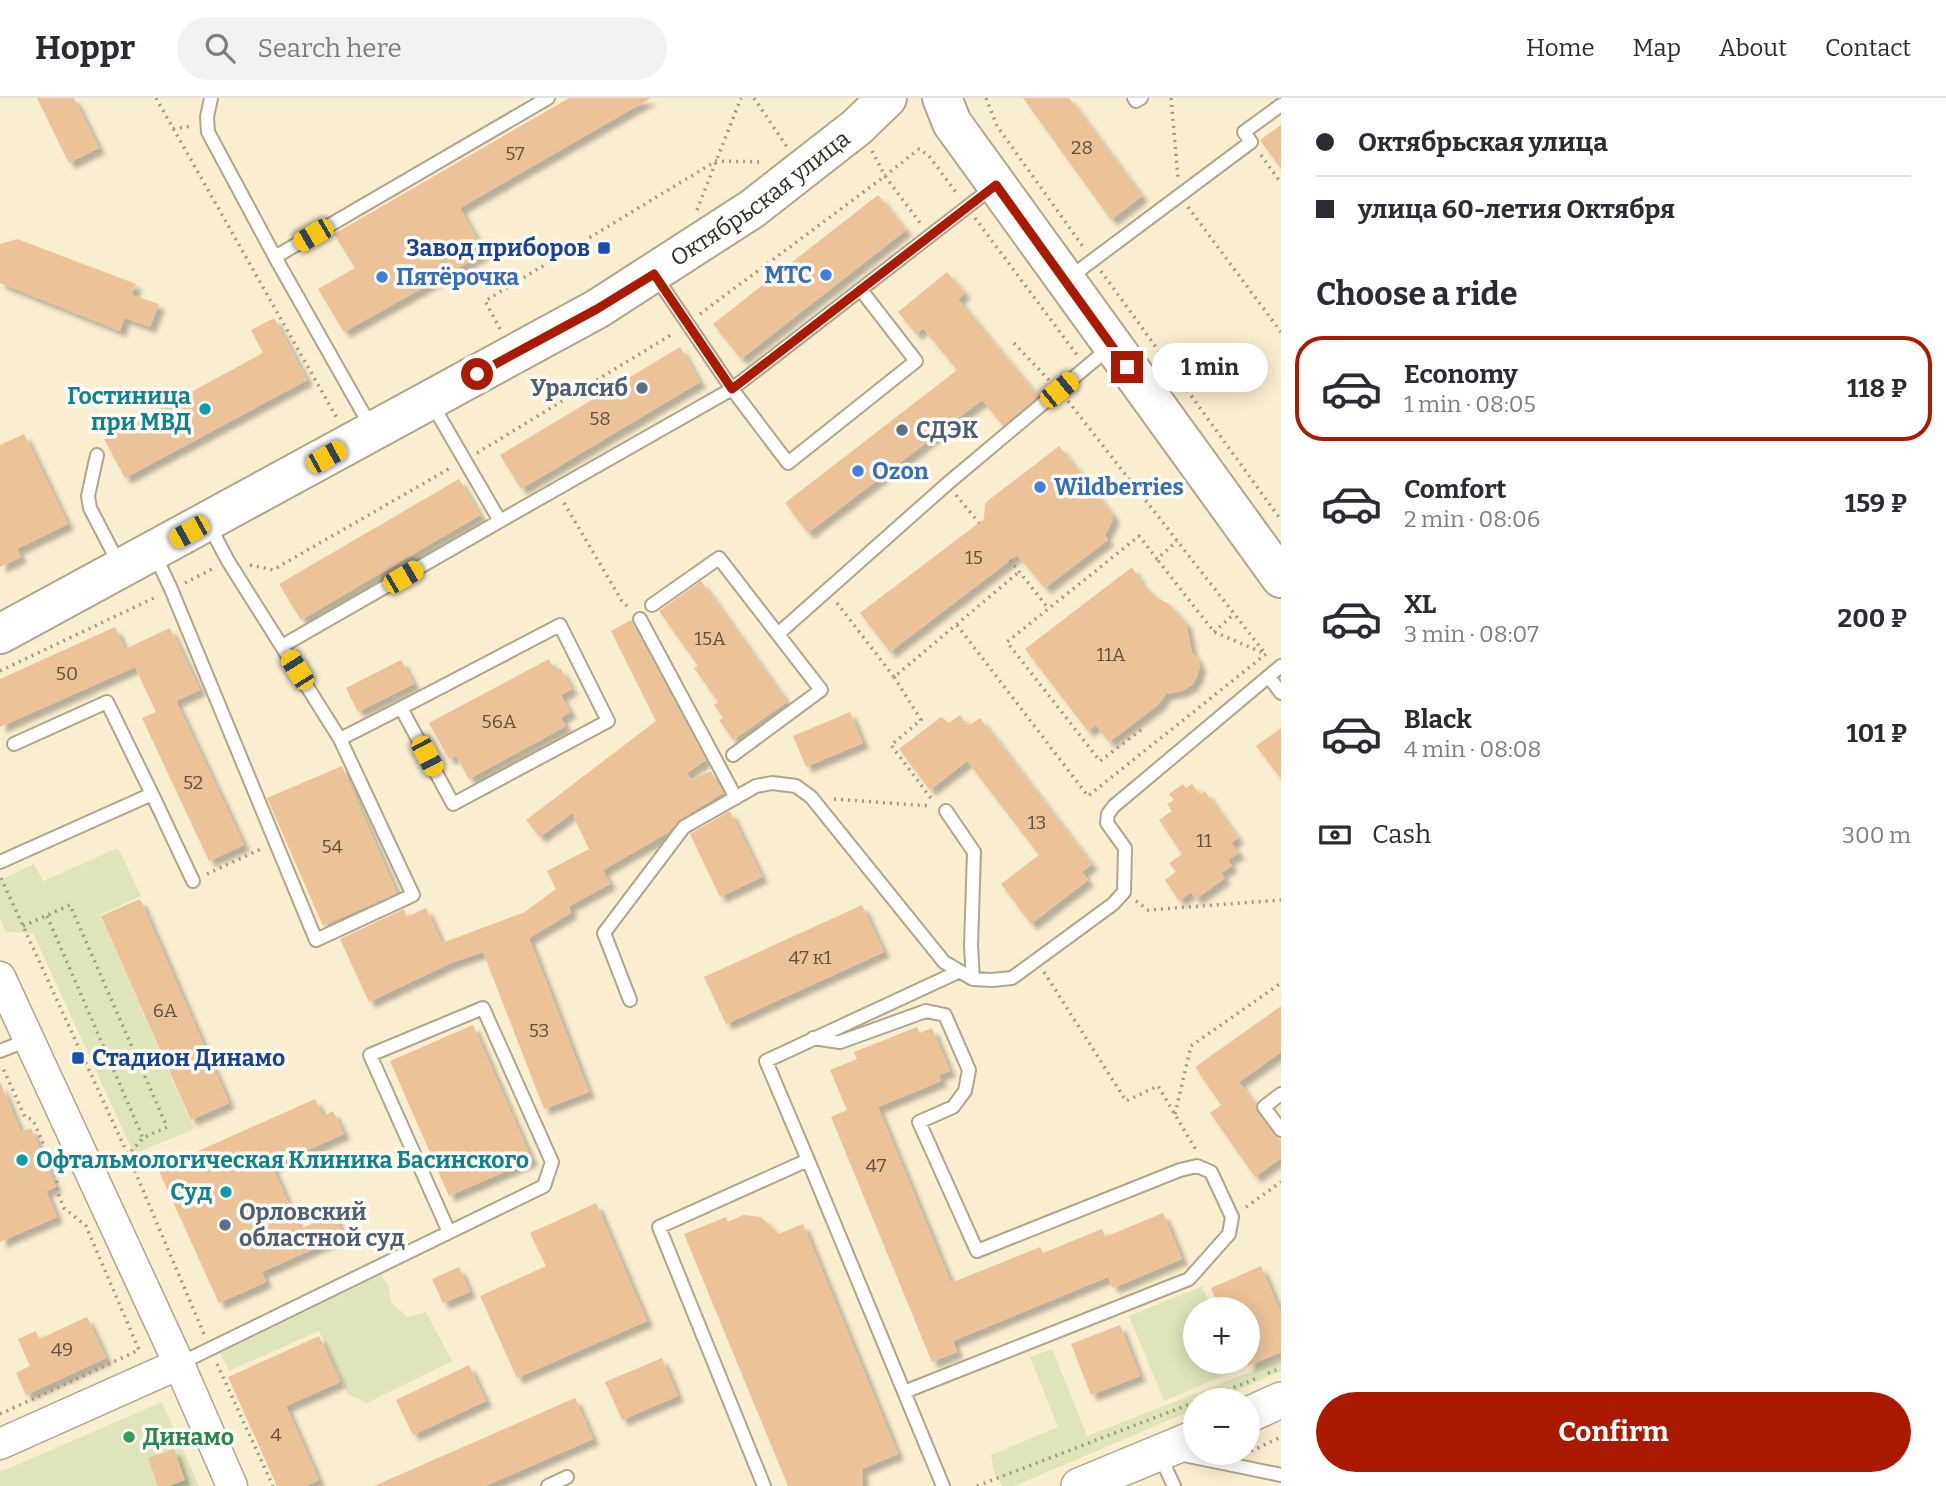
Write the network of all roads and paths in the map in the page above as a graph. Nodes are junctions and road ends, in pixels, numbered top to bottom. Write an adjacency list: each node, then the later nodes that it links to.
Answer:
1 (156, 98): 35 (path)
2 (211, 98): 24 (lane)
3 (548, 98): 24 (lane)
4 (741, 98): 16 (path)
5 (754, 98): 14 (path)
6 (887, 98): 26 (main road, Октябрьская улица)
7 (942, 98): 21 (main road)
8 (986, 98): 25 (path)
9 (1134, 98): 10 (lane)
10 (1141, 98)
11 (1171, 98): 20 (path)
12 (1281, 105): 13 (lane)
13 (1251, 142): 19 (path); 20 (lane)
14 (788, 149)
15 (871, 149): 18 (path)
16 (716, 161): 17 (path); 22 (path); 28 (path)
17 (770, 163)
18 (885, 176): 21 (path); 23 (path)
19 (1281, 183)
20 (1179, 194): 25 (lane); 29 (path)
21 (982, 196): 23 (lane); 25 (main road); 31 (path)
22 (695, 215)
23 (930, 235): 27 (lane)
24 (275, 257): 35 (lane)
25 (1079, 270): 31 (main road); 39 (path)
26 (654, 274): 32 (lane); 34 (main road, Октябрьская улица)
27 (861, 290): 32 (lane); 32 (lane)
28 (500, 329)
29 (1281, 332)
30 (1014, 343): 33 (path)
31 (1099, 356): 33 (lane); 48 (main road)
32 (732, 389): 38 (lane)
33 (1059, 390): 37 (lane); 43 (path)
34 (430, 401): 35 (main road, Октябрьская улица); 40 (lane)
35 (356, 426): 41 (main road, Октябрьская улица)
36 (97, 455): 45 (lane)
37 (947, 484): 42 (path); 49 (lane)
38 (556, 489): 40 (lane); 53 (path)
39 (1281, 520)
40 (500, 521): 58 (lane)
41 (207, 522): 45 (main road, Октябрьская улица); 58 (lane)
42 (979, 523)
43 (1177, 541): 44 (path); 52 (path)
44 (1157, 559): 51 (path); 55 (path)
45 (137, 560): 57 (main road, Октябрьская улица); 72 (lane)
46 (1010, 561): 47 (path)
47 (1019, 572): 51 (path); 54 (path)
48 (1281, 578)
49 (828, 590): 56 (lane); 61 (path)
50 (652, 605): 56 (lane)
51 (1048, 608): 64 (path)
52 (1234, 614): 55 (path); 59 (path)
53 (640, 619): 70 (lane)
54 (957, 625): 59 (path); 61 (path)
55 (1214, 632): 59 (path)
56 (779, 633): 67 (lane)
57 (0, 634)
58 (282, 646): 65 (lane)
59 (1266, 654): 60 (path)
60 (1276, 671): 62 (lane); 76 (lane)
61 (894, 677): 69 (path)
62 (1281, 694)
63 (401, 708): 63 (lane); 65 (lane)
64 (1141, 730)
65 (340, 739): 72 (lane)
66 (14, 744): 68 (lane)
67 (733, 755)
68 (152, 794): 73 (lane); 75 (lane)
69 (811, 797): 70 (lane); 81 (lane)
70 (736, 798): 85 (lane)
71 (946, 811): 83 (lane)
72 (276, 842): 75 (path)
73 (0, 862)
74 (0, 877): 79 (path)
75 (192, 881)
76 (1124, 892): 77 (path); 80 (lane)
77 (1281, 900)
78 (47, 916): 79 (path); 93 (path); 93 (path)
79 (23, 926): 94 (path)
80 (1037, 960): 83 (lane); 91 (path)
81 (958, 972): 83 (lane); 86 (lane)
82 (0, 978): 87 (street)
83 (972, 979)
84 (1281, 983): 91 (path)
85 (630, 1000)
86 (813, 1038): 95 (lane); 96 (lane)
87 (27, 1040): 88 (lane); 101 (street)
88 (0, 1051)
89 (0, 1061): 108 (path)
90 (1281, 1094): 92 (lane)
91 (1175, 1114): 96 (path)
92 (1281, 1129)
93 (144, 1138): 94 (path)
94 (128, 1155): 100 (path)
95 (808, 1160): 104 (lane); 116 (lane)
96 (1196, 1166): 98 (lane)
97 (1281, 1182): 98 (path)
98 (1232, 1217): 104 (lane)
99 (449, 1232): 99 (lane); 100 (lane)
100 (210, 1349): 101 (lane); 114 (path)
101 (178, 1364): 109 (street); 113 (street)
102 (1281, 1368): 103 (path)
103 (1231, 1388)
104 (904, 1392): 117 (lane)
105 (1281, 1400): 107 (main road)
106 (1183, 1407): 118 (path)
107 (1260, 1410)
108 (0, 1414)
109 (0, 1444)
110 (1173, 1447): 111 (lane); 119 (main road); 120 (lane)
111 (1281, 1475)
112 (568, 1477): 115 (lane)
113 (232, 1486)
114 (273, 1486)
115 (548, 1486)
116 (764, 1486)
117 (943, 1486)
118 (977, 1486)
119 (1079, 1486)
120 (1174, 1486)

